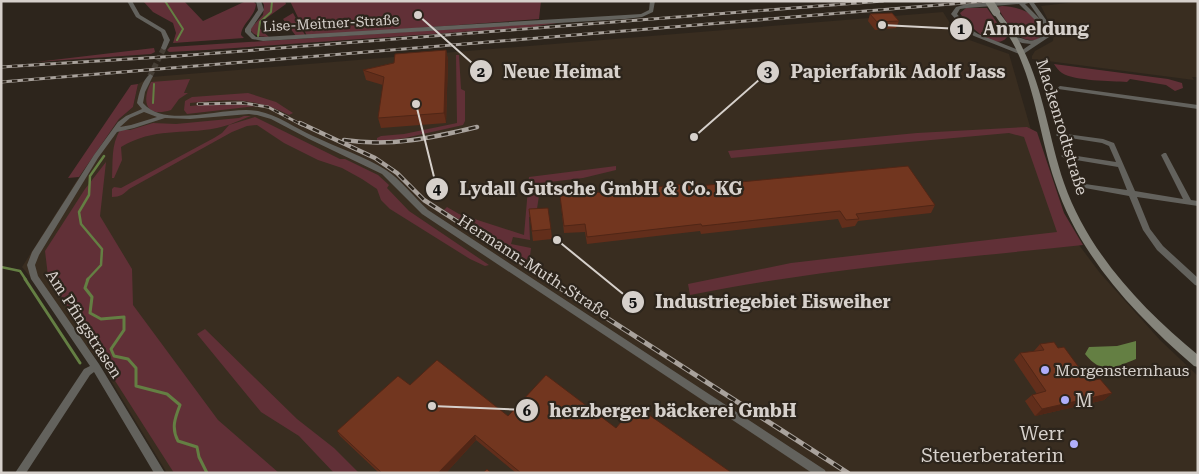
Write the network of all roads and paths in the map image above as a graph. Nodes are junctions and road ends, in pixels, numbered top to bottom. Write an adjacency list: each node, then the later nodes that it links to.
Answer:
1 (129, 1): 12 (street)
2 (258, 1): 3 (street, Lise-Meitner-Straße)
3 (653, 1)
4 (989, 1): 9 (street, Mackenrodtstraße, bridge)
5 (1044, 1): 6 (street)
6 (1030, 2): 7 (street); 8 (street)
7 (1022, 3): 8 (street); 10 (street)
8 (1047, 31): 11 (street)
9 (1014, 39): 10 (street); 11 (street); 13 (street, Mackenrodtstraße)
10 (996, 43): 13 (street)
11 (1038, 43): 13 (street)
12 (165, 46)
13 (1022, 53): 29 (street, Mackenrodtstraße)
14 (148, 79): 17 (street)
15 (1060, 88): 16 (street)
16 (1198, 107)
17 (144, 110): 18 (street, Hermann-Muth-Straße); 19 (street)
18 (163, 117): 19 (street, Hermann-Muth-Straße); 35 (street, Hermann-Muth-Straße)
19 (116, 130): 31 (street, Am Pfingstrasen)
20 (1059, 135): 23 (street)
21 (1164, 155): 26 (street)
22 (1064, 156): 23 (street)
23 (1120, 165): 25 (street)
24 (1085, 186): 25 (street)
25 (1132, 194): 26 (street); 28 (street)
26 (1188, 202): 27 (street)
27 (1198, 204)
28 (1198, 283)
29 (1184, 351): 30 (street, Mackenrodtstraße); 32 (street, Mackenrodtstraße)
30 (1198, 362)
31 (96, 367): 33 (street); 34 (street, Am Pfingstrasen)
32 (1198, 368)
33 (20, 473)
34 (160, 473)
35 (821, 473)

